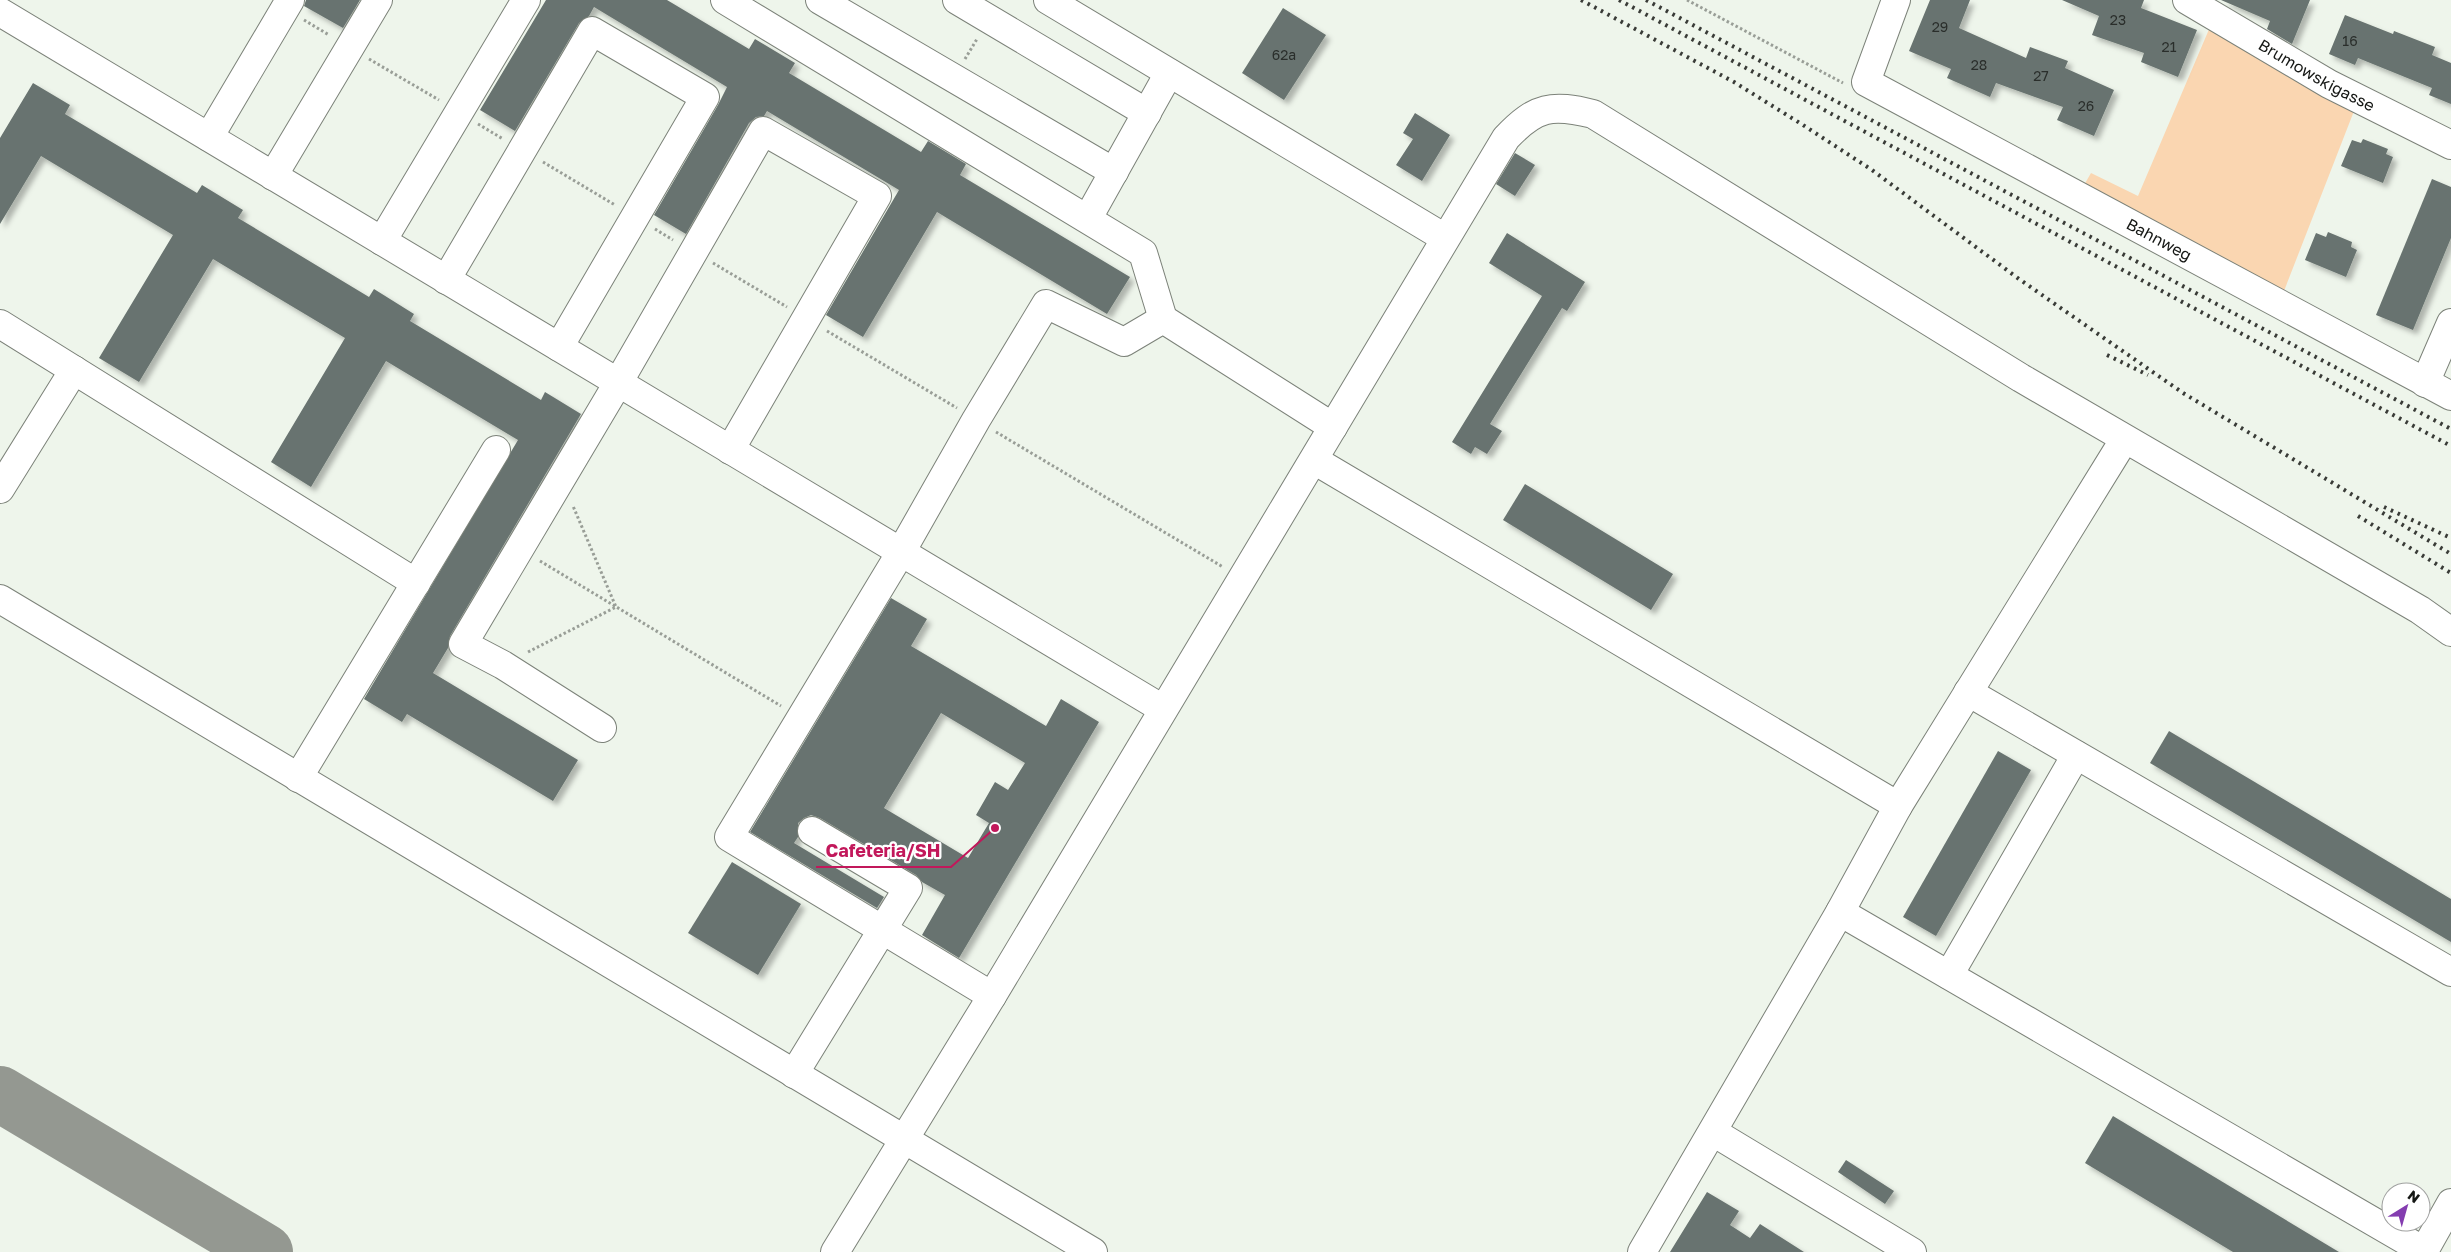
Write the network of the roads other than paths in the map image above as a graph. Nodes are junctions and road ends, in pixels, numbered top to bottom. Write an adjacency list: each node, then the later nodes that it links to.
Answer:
1 (378, 0): 17 (street)
2 (526, 0): 20 (street)
3 (725, 0): 10 (street)
4 (820, 0): 16 (street)
5 (957, 0): 13 (street)
6 (1048, 0): 12 (street)
7 (1896, 0): 28 (street, Bahnweg)
8 (2187, 0): 15 (street, Brumowskigasse)
9 (287, 4): 14 (street)
10 (755, 8): 18 (street)
11 (0, 12): 14 (street)
12 (1169, 73): 13 (street); 19 (street)
13 (1147, 113): 16 (street)
14 (209, 137): 17 (street)
15 (2451, 145)
16 (1114, 172): 18 (street)
17 (273, 176): 20 (street)
18 (1088, 218): 22 (street)
19 (1445, 238): 30 (street); 31 (street)
20 (382, 241): 21 (street)
21 (446, 280): 25 (street); 25 (street)
22 (1163, 319): 30 (street); 36 (street)
23 (2451, 323): 28 (street)
24 (0, 324): 26 (street)
25 (559, 347): 27 (street)
26 (74, 370): 35 (street); 37 (street)
27 (618, 383): 33 (street); 33 (street); 42 (street)
28 (2425, 383): 29 (street, Bahnweg)
29 (2451, 396)
30 (1333, 427): 34 (street)
31 (2124, 440): 39 (street); 40 (street)
32 (496, 450): 37 (street)
33 (730, 450): 36 (street)
34 (1314, 460): 41 (street); 45 (street)
35 (0, 489)
36 (900, 552): 41 (street); 48 (street)
37 (416, 583): 44 (street)
38 (0, 599): 44 (street)
39 (2451, 632)
40 (1968, 692): 43 (street); 45 (street)
41 (1163, 709): 51 (street)
42 (602, 728)
43 (2076, 755): 49 (street); 50 (street)
44 (298, 778): 52 (street)
45 (1898, 806): 47 (street)
46 (812, 831): 48 (street)
47 (1840, 912): 50 (street); 53 (street)
48 (884, 929): 51 (street); 52 (street)
49 (2451, 972)
50 (1949, 976): 56 (street)
51 (992, 996): 54 (street)
52 (794, 1074): 54 (street)
53 (1713, 1132): 59 (street); 60 (street)
54 (902, 1140): 57 (street); 58 (street)
55 (2451, 1203): 56 (street)
56 (2424, 1251)
57 (835, 1252)
58 (1093, 1252)
59 (1642, 1252)
60 (1912, 1252)

